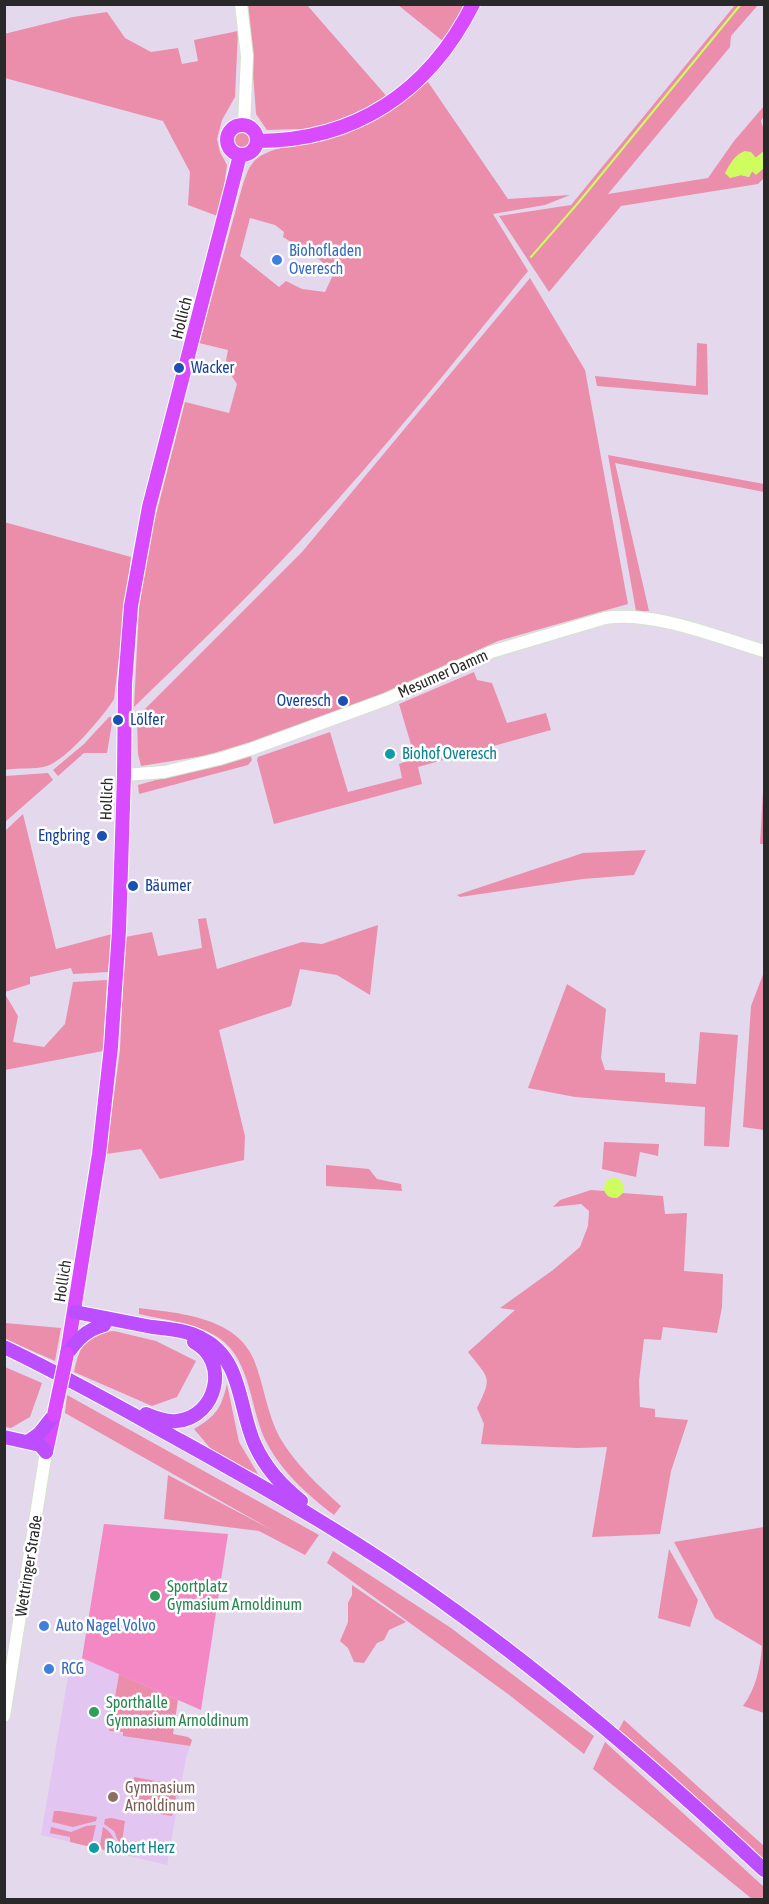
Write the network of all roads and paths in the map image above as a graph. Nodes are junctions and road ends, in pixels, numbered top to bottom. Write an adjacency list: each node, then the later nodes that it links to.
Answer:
1 (241, 4): 3 (main road)
2 (473, 4): 4 (main road)
3 (244, 124): 4 (main road); 5 (main road)
4 (257, 141): 5 (main road)
5 (240, 155): 7 (main road, Hollich)
6 (765, 651): 7 (main road, Mesumer Damm)
7 (124, 776): 8 (main road, Hollich)
8 (75, 1312): 9 (highway); 11 (main road, Hollich); 18 (highway)
9 (104, 1325): 11 (highway); 12 (highway)
10 (5, 1354): 12 (highway); 21 (highway)
11 (67, 1354): 13 (main road, Hollich, bridge)
12 (104, 1398): 18 (highway)
13 (54, 1415): 15 (highway); 17 (main road, Hollich)
14 (4, 1437): 15 (highway)
15 (29, 1441): 17 (highway)
16 (4, 1446): 17 (highway)
17 (46, 1452): 19 (main road, Wettringer Straße)
18 (329, 1526): 20 (highway)
19 (4, 1716)
20 (765, 1870)
21 (765, 1877)

